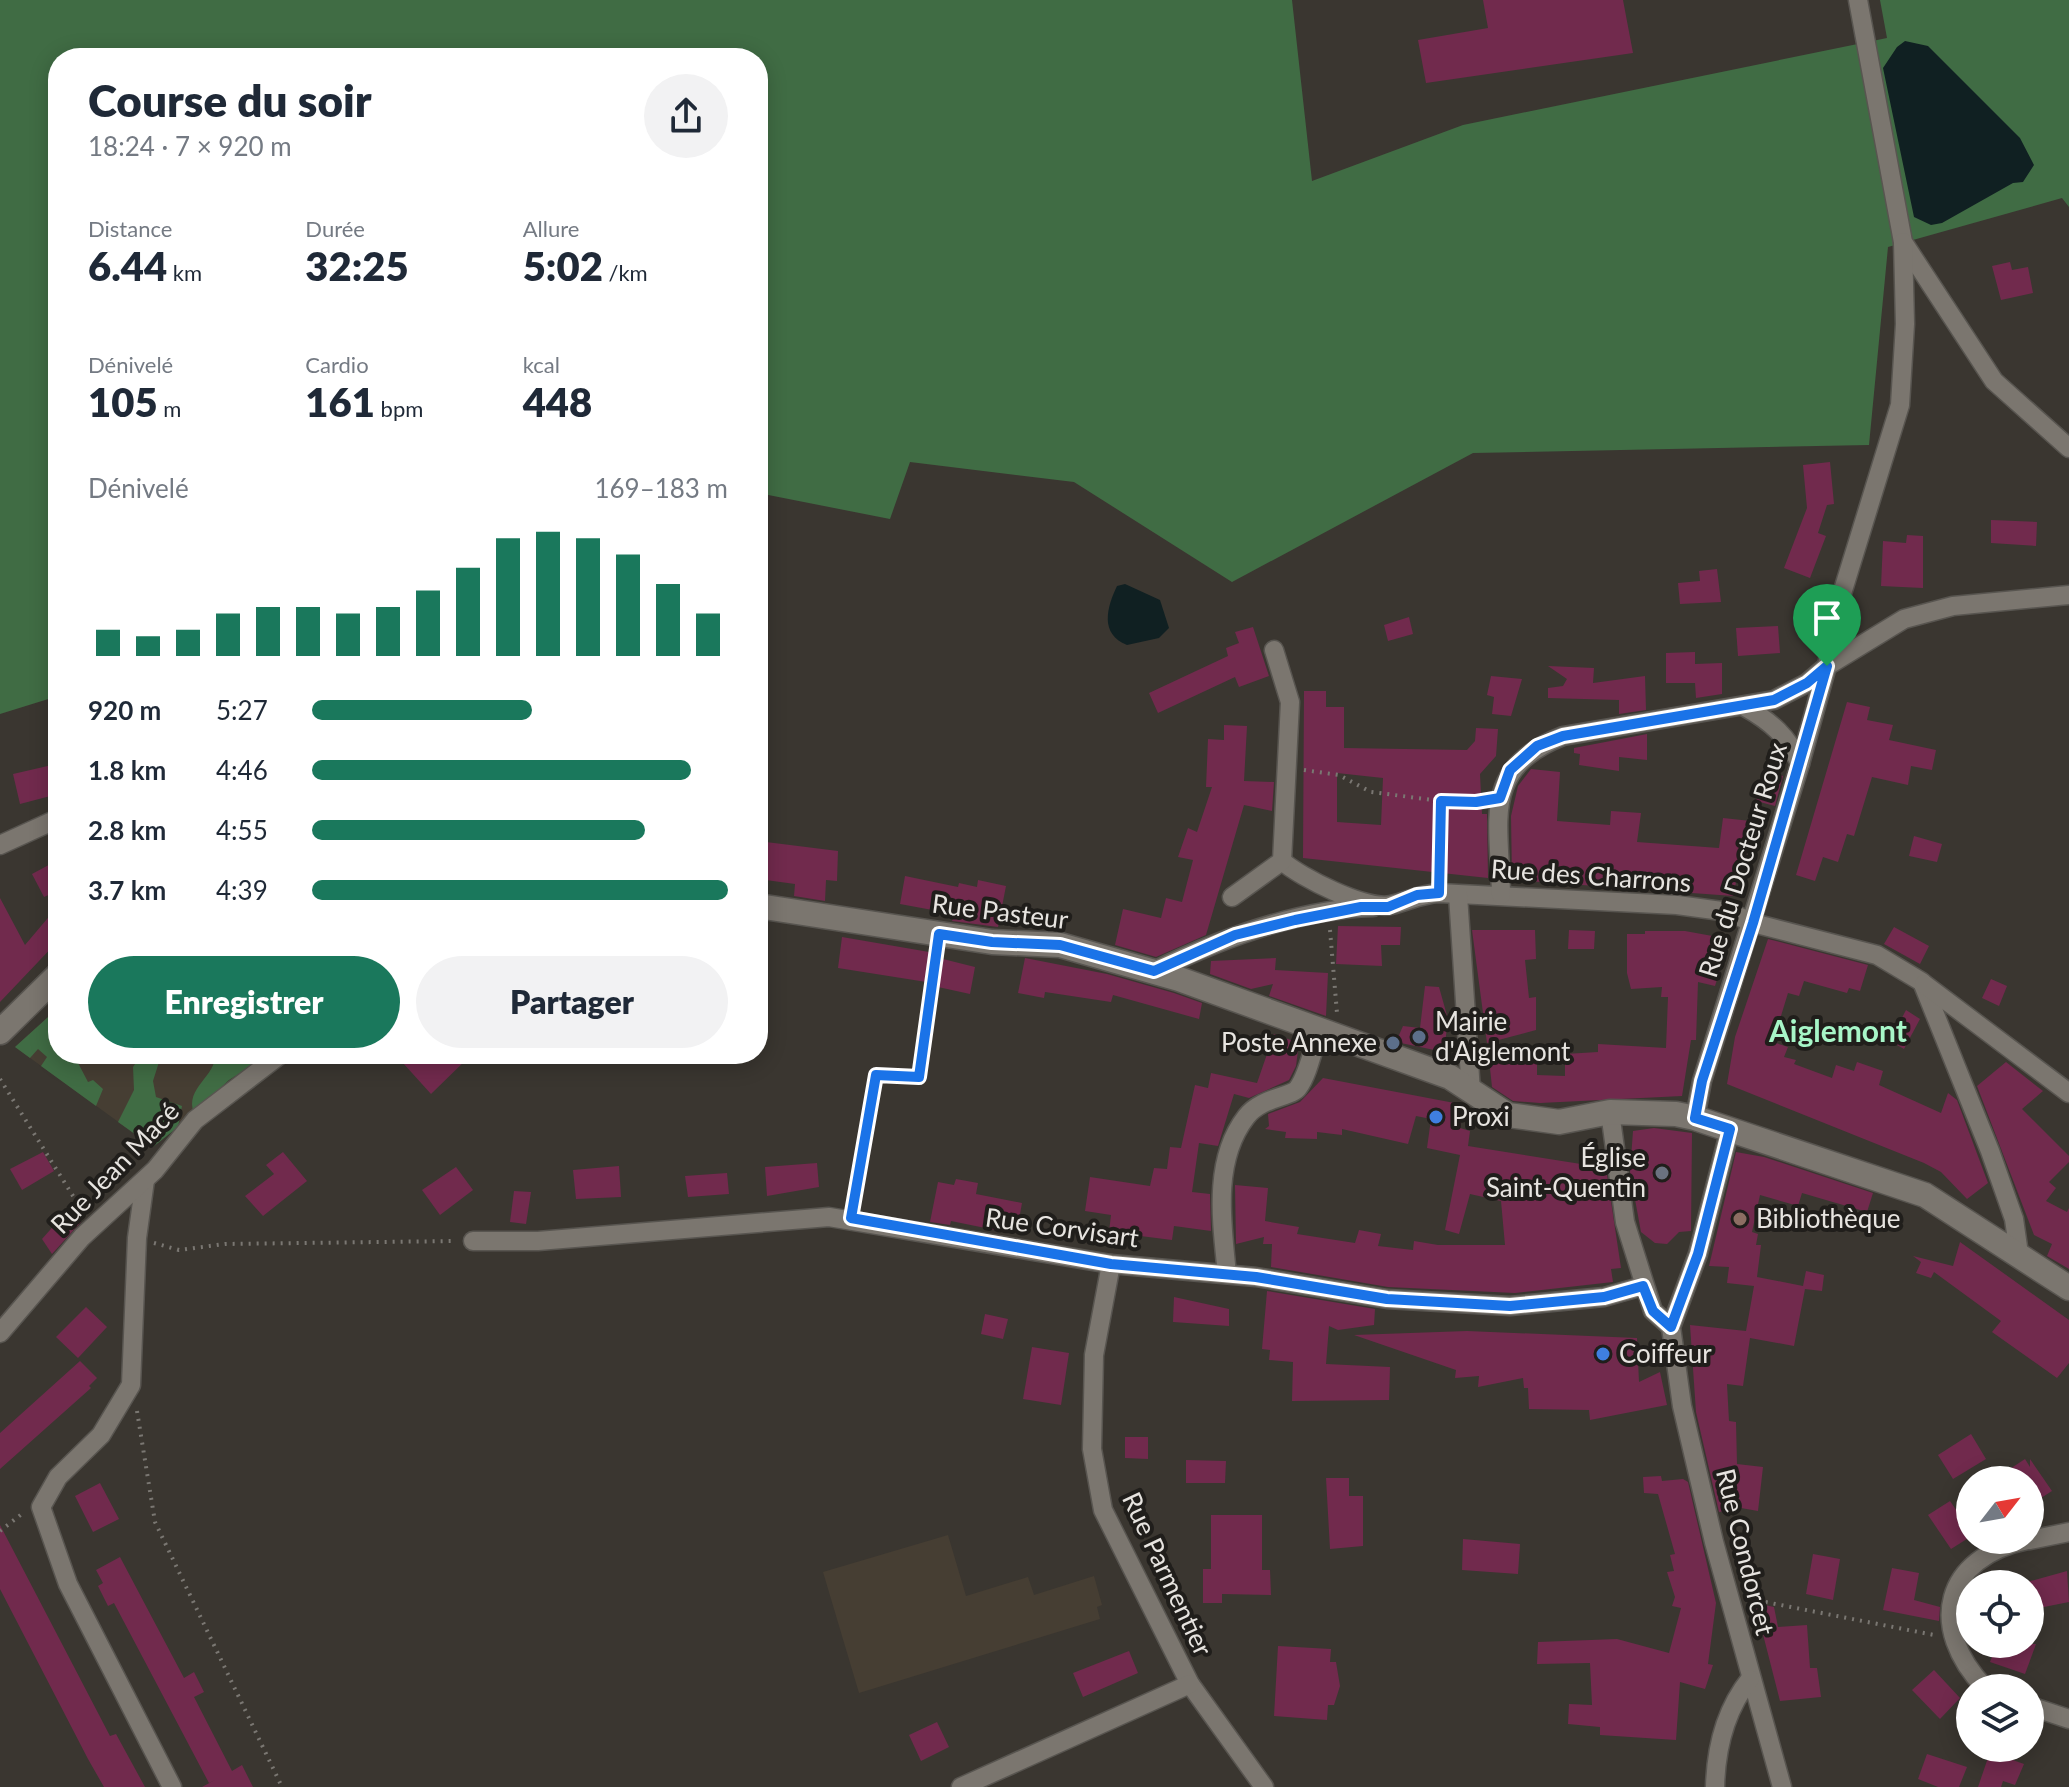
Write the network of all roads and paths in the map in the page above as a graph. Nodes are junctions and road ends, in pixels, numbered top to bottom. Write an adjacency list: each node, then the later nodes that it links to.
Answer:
1 (1858, 0): 2 (street)
2 (1903, 242): 3 (street); 6 (street, Rue du Docteur Roux)
3 (2069, 448)
4 (2069, 595): 6 (street)
5 (1274, 650): 9 (street)
6 (1827, 666): 7 (street); 8 (street, Rue du Docteur Roux)
7 (1745, 707): 8 (street); 10 (street)
8 (1800, 764): 22 (street, Rue du Docteur Roux)
9 (1288, 767): 11 (path); 14 (street)
10 (1500, 798): 11 (path); 17 (street)
11 (1441, 801): 15 (path)
12 (48, 823): 13 (street)
13 (0, 845)
14 (1282, 861): 18 (street); 19 (street)
15 (1439, 893): 16 (street, Rue des Charrons); 19 (street, Rue des Charrons)
16 (1458, 895): 17 (street, Rue des Charrons); 31 (street)
17 (1501, 895): 22 (street, Rue des Charrons)
18 (1232, 897)
19 (1388, 907): 21 (street, Rue des Charrons)
20 (768, 908): 23 (street, Rue Pasteur)
21 (1328, 913): 24 (street, Rue des Charrons); 28 (path)
22 (1753, 923): 25 (street, Rue des Charrons); 34 (street, Rue du Docteur Roux)
23 (939, 934): 24 (street, Rue Pasteur); 37 (path)
24 (1154, 971): 28 (street, Rue Pasteur)
25 (1922, 982): 32 (street, Rue des Charrons); 41 (street)
26 (48, 985): 27 (street)
27 (0, 1032)
28 (1328, 1032): 31 (street, Rue Pasteur); 43 (street)
29 (268, 1064): 36 (street, Rue Jean Macé)
30 (0, 1079): 38 (path)
31 (1471, 1092): 33 (street, Rue Pasteur)
32 (2069, 1093)
33 (1610, 1112): 34 (street, Rue Pasteur); 44 (street, Rue Condorcet)
34 (1695, 1118): 35 (street, Rue Pasteur)
35 (1730, 1129): 41 (street, Rue Pasteur); 46 (street, Rue Condorcet)
36 (145, 1180): 38 (street, Rue Jean Macé); 48 (street)
37 (851, 1218): 39 (street, Rue Corvisart); 42 (street, Rue Corvisart)
38 (93, 1228): 47 (street, Rue Jean Macé)
39 (473, 1241): 40 (path)
40 (179, 1250)
41 (2019, 1254): 45 (street, Rue Pasteur)
42 (1111, 1264): 43 (street, Rue Corvisart); 58 (street, Rue Parmentier)
43 (1227, 1274): 44 (street, Rue Corvisart)
44 (1643, 1286): 46 (street, Rue Condorcet)
45 (2069, 1288)
46 (1671, 1327): 54 (street, Rue Condorcet)
47 (0, 1333)
48 (131, 1385): 49 (street); 62 (path)
49 (41, 1507): 50 (path); 61 (street)
50 (0, 1531)
51 (2069, 1532): 52 (street)
52 (2044, 1537)
53 (1988, 1554): 55 (street)
54 (1728, 1596): 55 (path); 57 (street, Rue Condorcet)
55 (1952, 1638): 56 (street)
56 (1974, 1674)
57 (1750, 1679): 65 (street); 66 (street, Rue Condorcet)
58 (1190, 1684): 63 (street); 64 (street, Rue Parmentier)
59 (2044, 1711): 60 (street)
60 (2069, 1719)
61 (172, 1787)
62 (282, 1787)
63 (961, 1787)
64 (1264, 1787)
65 (1715, 1787)
66 (1782, 1787)

